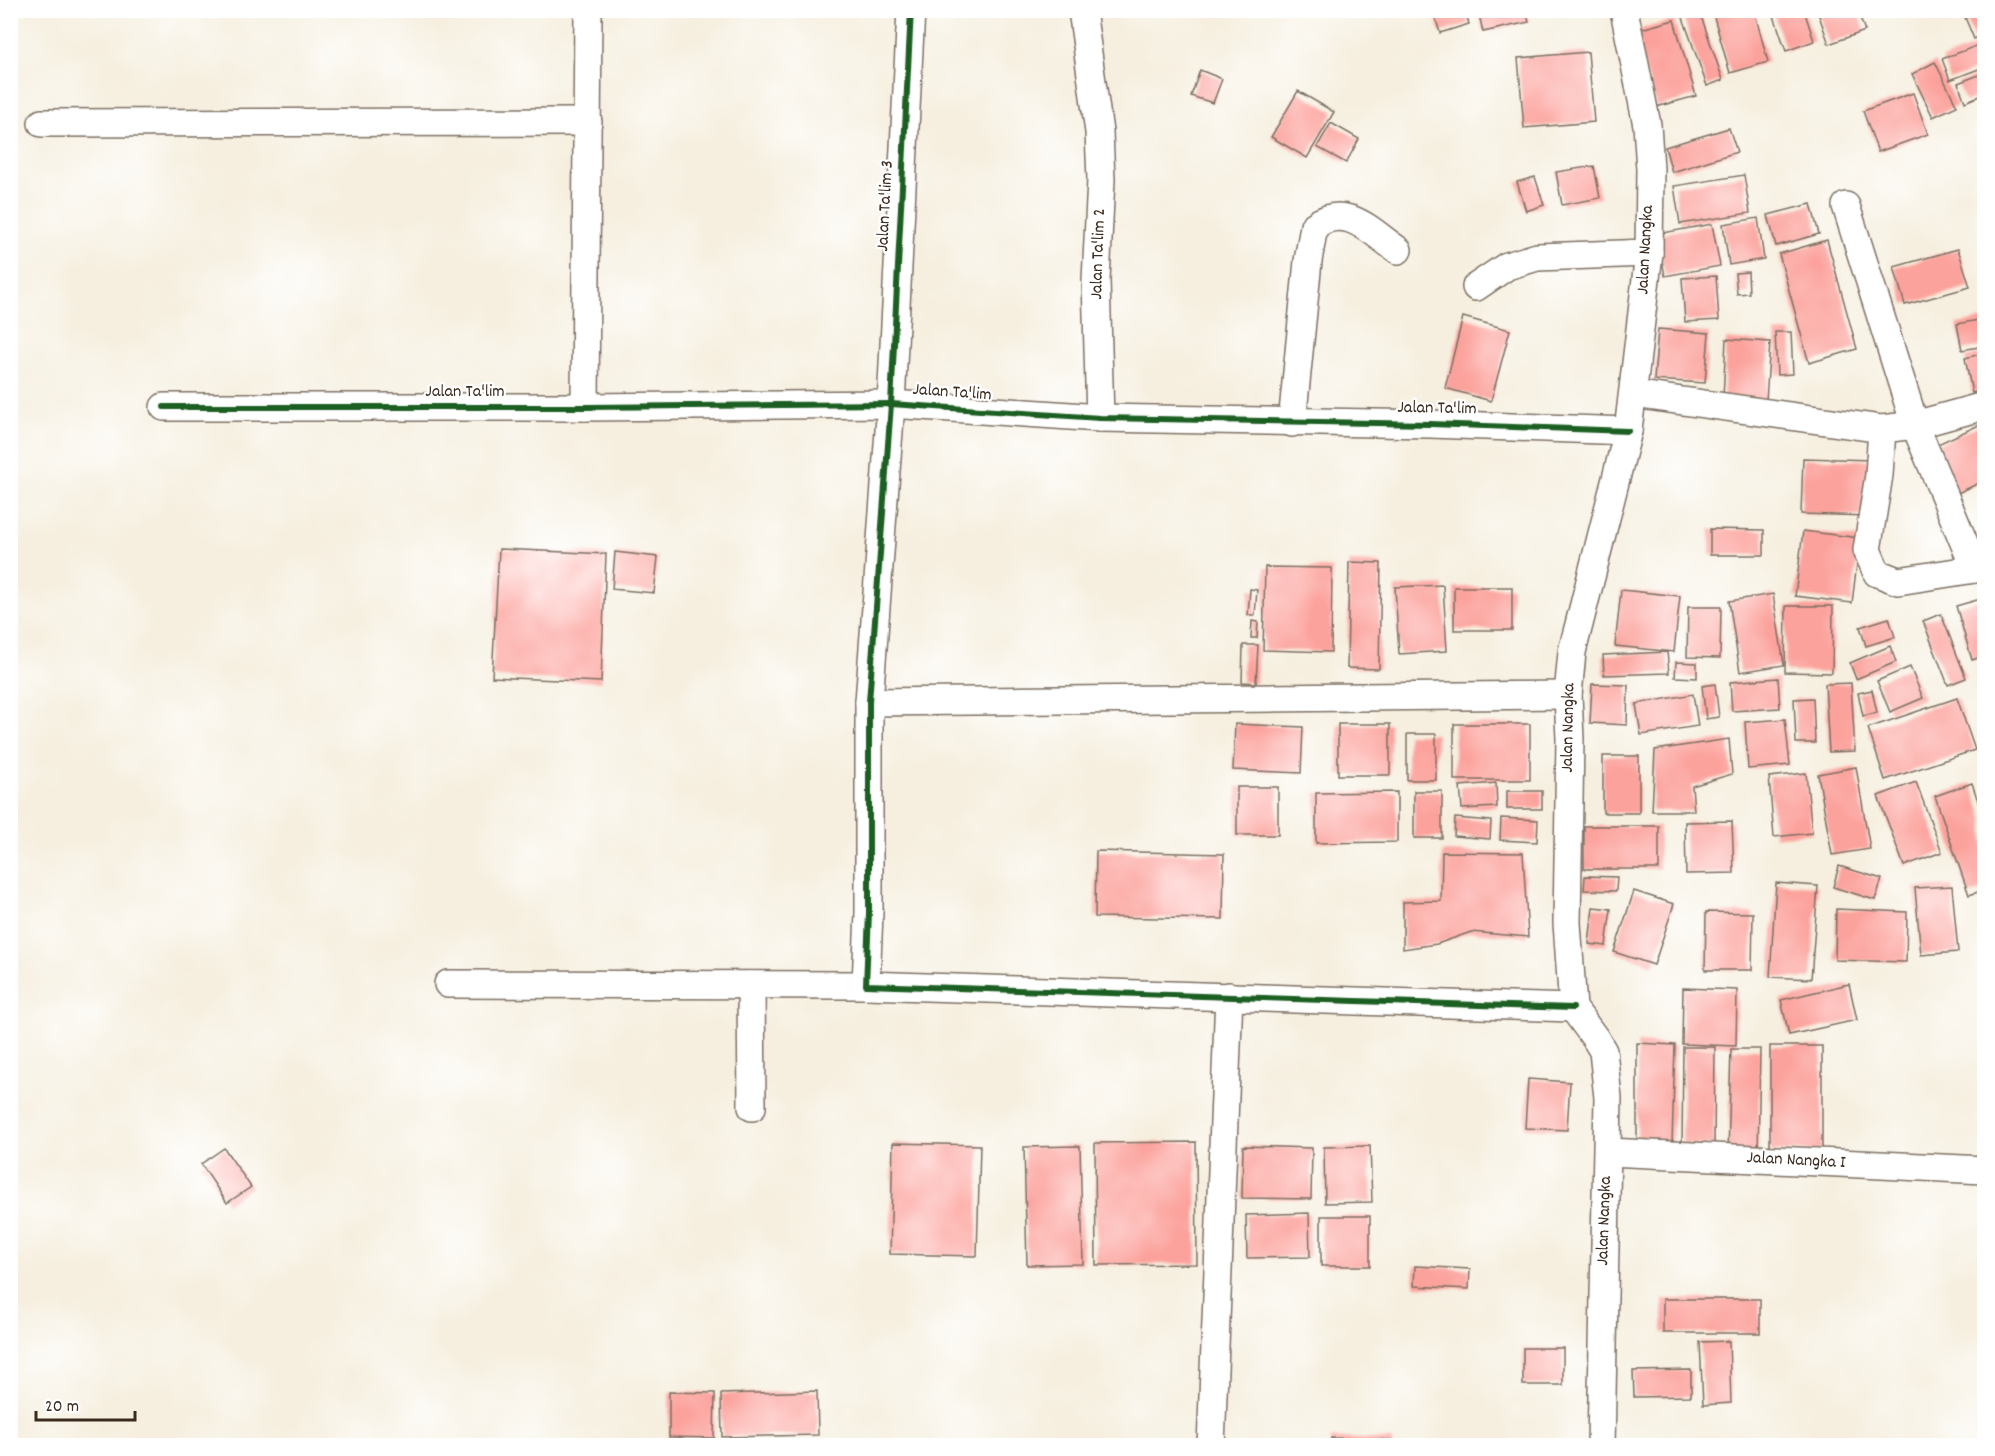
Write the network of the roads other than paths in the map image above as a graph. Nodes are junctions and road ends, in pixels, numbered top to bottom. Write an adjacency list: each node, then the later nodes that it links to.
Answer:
1 (588, 10): 5 (street)
2 (911, 10): 12 (street, Jalan Ta'lim 3)
3 (1082, 10): 16 (street, Jalan Ta'lim 2)
4 (1624, 10): 9 (street, Jalan Nangka)
5 (588, 122): 6 (street); 15 (street)
6 (42, 123)
7 (1846, 206): 18 (street)
8 (1398, 250): 17 (street)
9 (1649, 253): 10 (street); 11 (street, Jalan Nangka)
10 (1476, 287)
11 (1633, 394): 19 (street); 20 (street, Jalan Nangka)
12 (891, 404): 15 (street, Jalan Ta'lim); 16 (street, Jalan Ta'lim); 23 (street, Jalan Ta'lim 3)
13 (1984, 406): 18 (street)
14 (165, 407): 15 (street, Jalan Ta'lim)
15 (585, 407)
16 (1100, 418): 17 (street, Jalan Ta'lim)
17 (1292, 423): 20 (street, Jalan Ta'lim)
18 (1915, 425): 19 (street); 21 (street)
19 (1882, 429): 21 (street)
20 (1628, 431): 22 (street, Jalan Nangka)
21 (1980, 567)
22 (1568, 695): 23 (street); 28 (street, Jalan Nangka)
23 (869, 702): 26 (street, Jalan Ta'lim 3)
24 (448, 984): 25 (street)
25 (751, 985): 26 (street); 29 (street)
26 (866, 985): 27 (street)
27 (1229, 996): 28 (street); 32 (street)
28 (1573, 1008): 30 (street, Jalan Nangka)
29 (752, 1107)
30 (1608, 1152): 31 (street, Jalan Nangka I); 33 (street, Jalan Nangka)
31 (1984, 1170)
32 (1211, 1446)
33 (1601, 1446)

